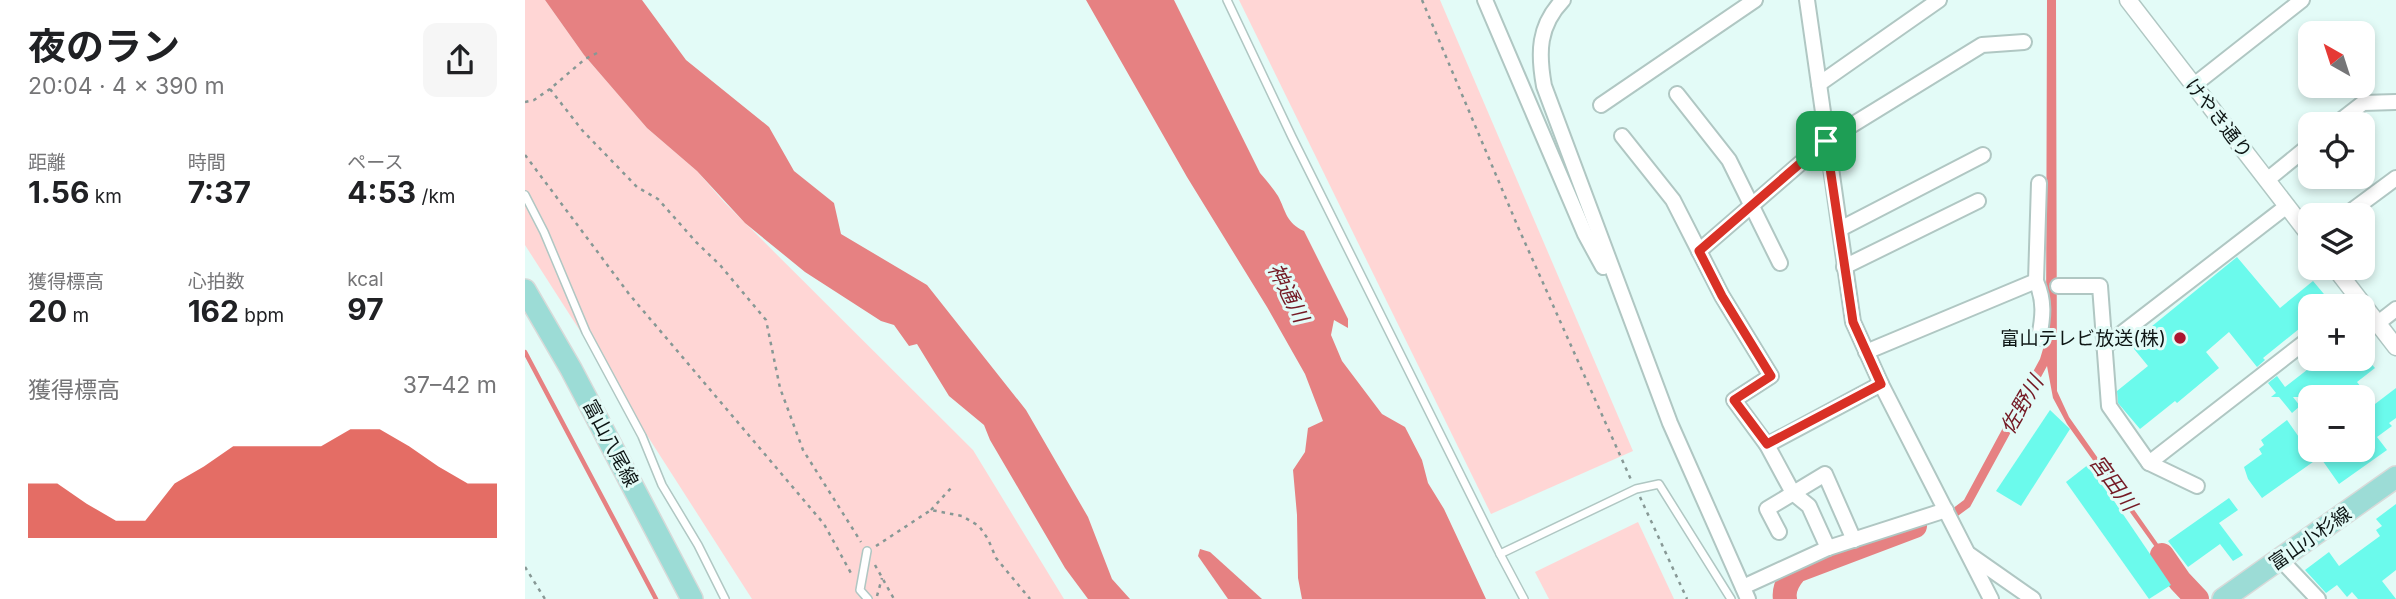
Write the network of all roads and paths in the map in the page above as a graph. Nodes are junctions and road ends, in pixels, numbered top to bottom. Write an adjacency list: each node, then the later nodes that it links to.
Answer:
1 (1227, 0): 66 (lane)
2 (1422, 0): 58 (path)
3 (1485, 0): 43 (street)
4 (1755, 0): 18 (street)
5 (1807, 0): 12 (street)
6 (1939, 0): 12 (street)
7 (2128, 0): 13 (street, けやき通り)
8 (2302, 0): 13 (street)
9 (1560, 1): 43 (street)
10 (2024, 42): 21 (street)
11 (597, 53): 14 (path)
12 (1819, 84): 21 (street)
13 (2194, 85): 28 (street, けやき通り)
14 (551, 89): 16 (path); 65 (path)
15 (1677, 94): 33 (street)
16 (525, 102)
17 (2396, 102): 19 (street)
18 (1601, 105)
19 (2352, 112)
20 (1622, 136): 37 (street)
21 (1826, 141): 33 (street); 36 (street)
22 (525, 155): 26 (path)
23 (1983, 155): 36 (street)
24 (2298, 155): 28 (street)
25 (525, 161): 26 (path)
26 (531, 162): 71 (path)
27 (2396, 178): 32 (street)
28 (2267, 180): 34 (street, けやき通り)
29 (2039, 183): 40 (street)
30 (525, 195): 76 (lane)
31 (1977, 201): 39 (street)
32 (2362, 203)
33 (1752, 205): 37 (street); 38 (street)
34 (2287, 205): 35 (street, けやき通り); 48 (street)
35 (2298, 220)
36 (1840, 229): 39 (street)
37 (1699, 251): 53 (street)
38 (1780, 262)
39 (1844, 267): 51 (street)
40 (2036, 281): 47 (street); 51 (street)
41 (2058, 286): 48 (street)
42 (525, 290): 75 (main road, 富山八尾線)
43 (1627, 309): 72 (street)
44 (2396, 309): 46 (street)
45 (2375, 320): 46 (street)
46 (2378, 323): 50 (street)
47 (2039, 338)
48 (2104, 347): 54 (street)
49 (2298, 347): 54 (street)
50 (2396, 347)
51 (1866, 352): 52 (street)
52 (1881, 384): 53 (street); 61 (street)
53 (1767, 444): 59 (street)
54 (2149, 463): 56 (street)
55 (2396, 477): 68 (main road, 富山小杉線)
56 (2197, 486)
57 (951, 488): 60 (path)
58 (1636, 489): 66 (lane); 81 (path); 82 (lane)
59 (1793, 493): 62 (street); 63 (street); 64 (street)
60 (931, 510): 65 (path); 79 (path)
61 (1946, 510): 63 (street); 67 (street)
62 (1779, 532)
63 (1854, 540): 64 (street)
64 (1828, 548): 72 (street)
65 (867, 551): 70 (path); 71 (lane)
66 (1500, 554): 80 (lane)
67 (1969, 554): 83 (street); 84 (street)
68 (2280, 559): 85 (main road, 富山小杉線); 86 (street)
69 (525, 567): 74 (path)
70 (882, 577): 73 (path); 78 (path)
71 (860, 590): 77 (lane)
72 (1745, 593)
73 (893, 598)
74 (545, 599)
75 (692, 599)
76 (725, 599)
77 (868, 599)
78 (876, 599)
79 (1030, 599)
80 (1524, 599)
81 (1687, 599)
82 (1731, 599)
83 (1991, 599)
84 (2033, 599)
85 (2223, 599)
86 (2318, 599)

